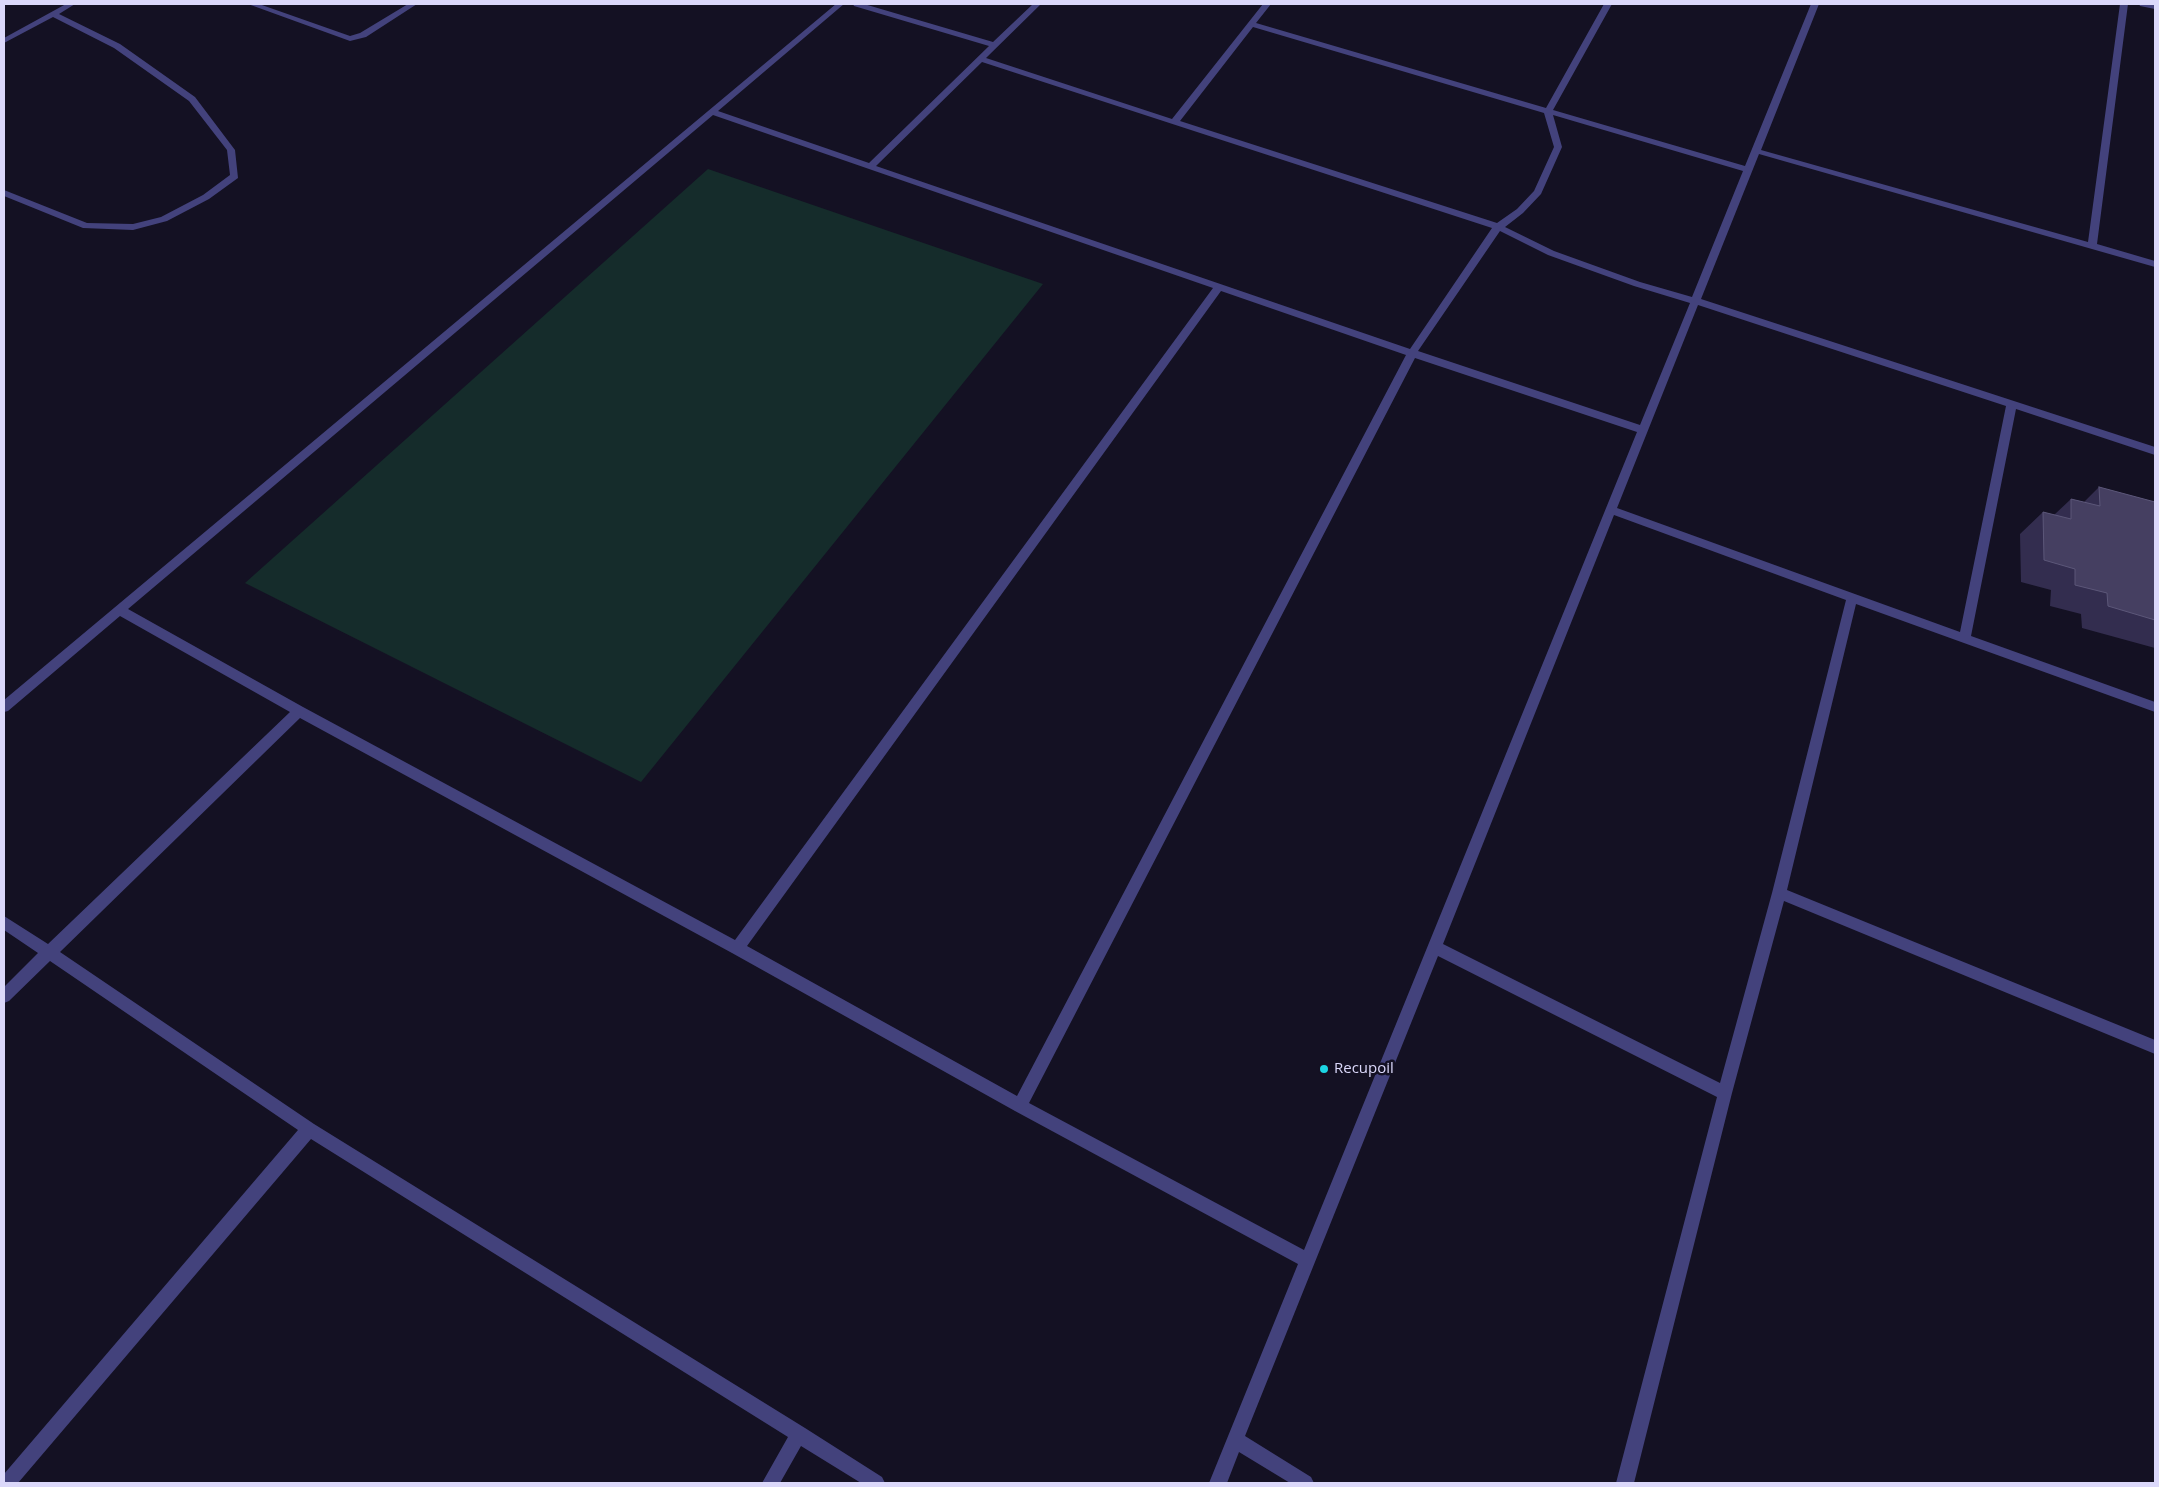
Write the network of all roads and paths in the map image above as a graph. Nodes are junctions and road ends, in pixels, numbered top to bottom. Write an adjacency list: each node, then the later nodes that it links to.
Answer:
1 (71, 4): 13 (street)
2 (252, 4): 3 (street)
3 (413, 4)
4 (840, 4): 19 (street)
5 (857, 4): 16 (street)
6 (1037, 4): 16 (street)
7 (1267, 4): 14 (street)
8 (1608, 4): 18 (street)
9 (1815, 4): 21 (street)
10 (2124, 4): 26 (street)
11 (2143, 4): 12 (street)
12 (2155, 7)
13 (53, 14): 15 (street); 24 (street)
14 (1252, 24): 18 (street); 20 (street)
15 (4, 41)
16 (995, 45): 17 (street)
17 (980, 60): 20 (street); 22 (street)
18 (1548, 111): 23 (street); 25 (street)
19 (711, 112): 22 (street); 36 (street)
20 (1174, 121): 25 (street)
21 (1756, 151): 23 (street); 26 (street)
22 (870, 168): 28 (street)
23 (1748, 170): 29 (street)
24 (4, 193)
25 (1498, 227): 29 (street); 30 (street)
26 (2092, 246): 27 (street)
27 (2155, 264)
28 (1219, 286): 30 (street); 44 (street)
29 (1695, 301): 31 (street); 32 (street)
30 (1412, 353): 32 (street); 49 (street)
31 (2012, 403): 33 (street); 37 (street)
32 (1642, 430): 34 (street)
33 (2155, 451)
34 (1611, 510): 35 (street); 43 (street)
35 (1852, 598): 37 (street); 41 (street)
36 (119, 610): 38 (street); 40 (street)
37 (1965, 638): 39 (street)
38 (4, 707)
39 (2155, 707)
40 (299, 711): 44 (street); 45 (street)
41 (1779, 893): 47 (street); 48 (street)
42 (4, 922): 45 (street)
43 (1435, 947): 48 (street); 51 (street)
44 (737, 948): 49 (street)
45 (50, 952): 46 (street); 50 (street)
46 (4, 996)
47 (2155, 1047)
48 (1725, 1093): 59 (street)
49 (1020, 1106): 51 (street)
50 (309, 1129): 52 (street); 54 (street)
51 (1308, 1261): 53 (street)
52 (799, 1434): 55 (street); 56 (street)
53 (1236, 1440): 57 (street); 58 (street)
54 (7, 1483)
55 (771, 1483)
56 (876, 1483)
57 (1218, 1483)
58 (1305, 1483)
59 (1625, 1483)

